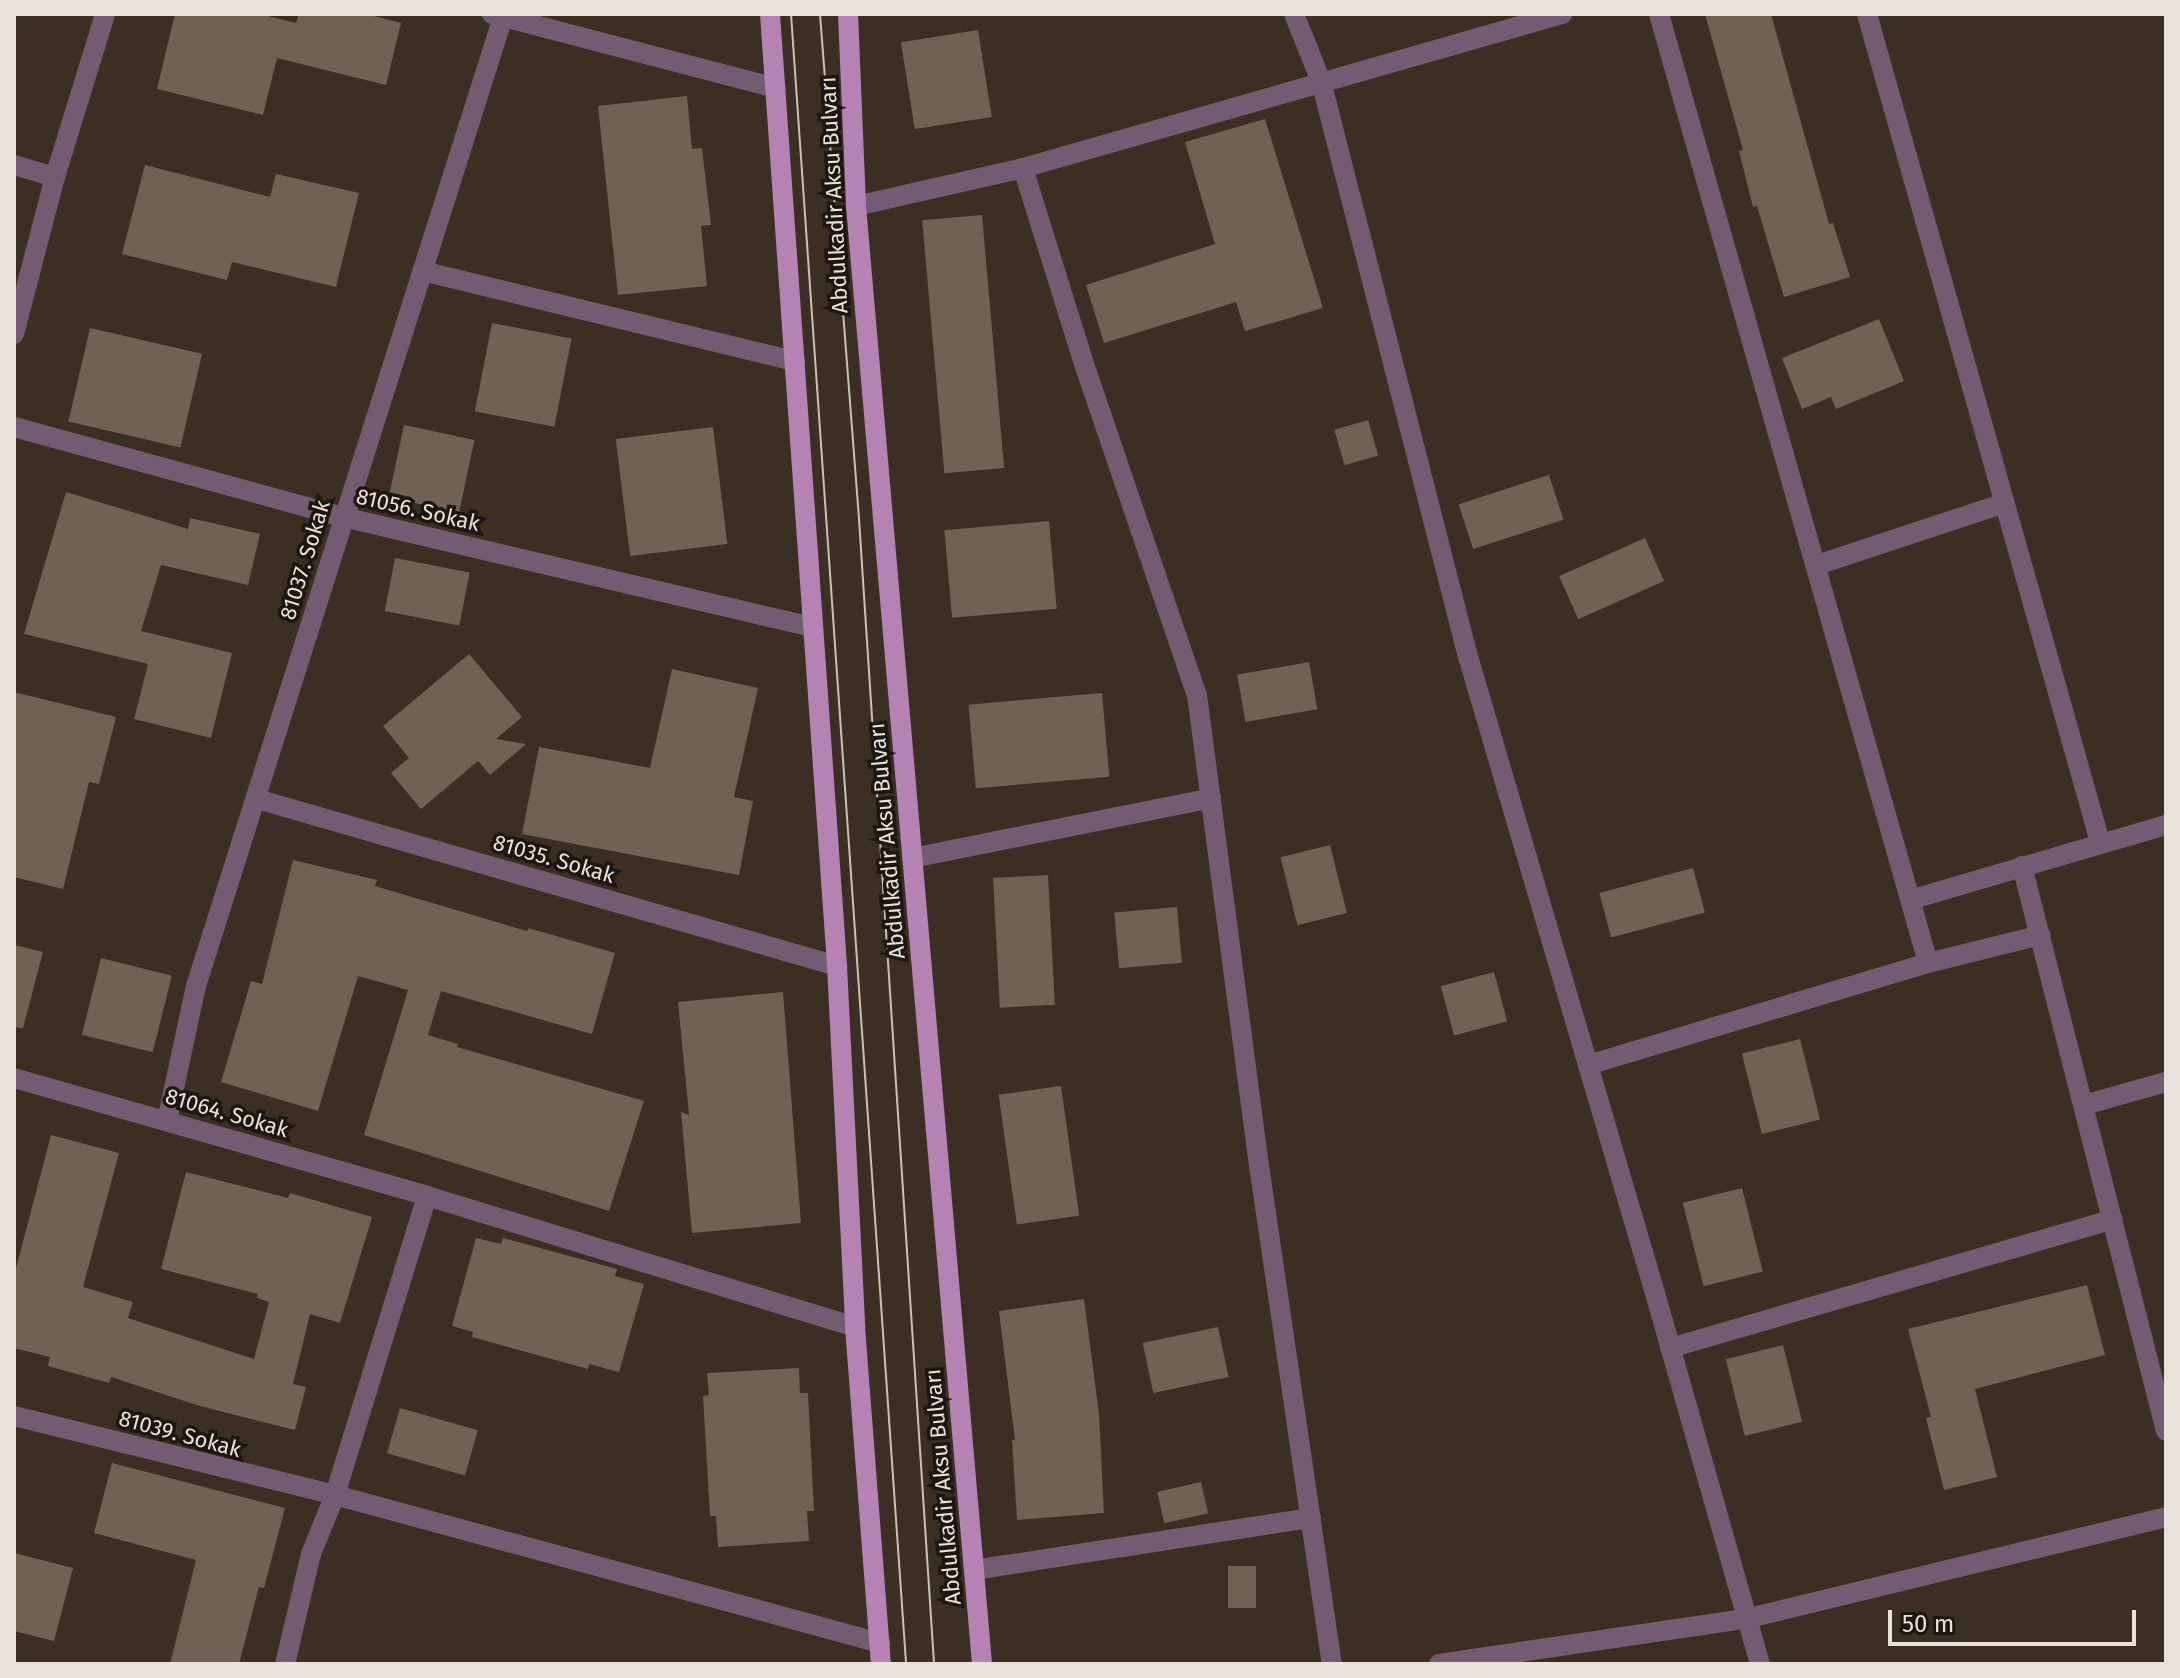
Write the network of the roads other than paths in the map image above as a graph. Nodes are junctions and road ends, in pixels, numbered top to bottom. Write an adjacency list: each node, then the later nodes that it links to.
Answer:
1 (105, 14): 13 (street)
2 (770, 14): 10 (main road)
3 (848, 14): 14 (main road, Abdulkadir Aksu Bulvarı)
4 (1294, 14): 9 (street)
5 (1562, 14): 9 (street)
6 (1659, 14): 21 (street)
7 (1867, 14): 19 (street)
8 (498, 15): 10 (street); 15 (street, 81037. Sokak)
9 (1321, 81): 12 (street); 33 (street)
10 (776, 88): 17 (main road)
11 (14, 165): 13 (street)
12 (1023, 168): 14 (street); 23 (street)
13 (55, 177): 16 (street)
14 (856, 206): 27 (main road, Abdulkadir Aksu Bulvarı)
15 (422, 271): 17 (street); 20 (street, 81037. Sokak)
16 (14, 334)
17 (795, 361): 22 (main road)
18 (14, 427): 20 (street, 81056. Sokak)
19 (2004, 503): 21 (street); 26 (street)
20 (343, 517): 22 (street, 81056. Sokak); 24 (street, 81037. Sokak)
21 (1817, 565): 29 (street)
22 (813, 627): 32 (main road)
23 (1211, 798): 27 (street); 46 (street)
24 (257, 799): 32 (street, 81035. Sokak); 37 (street, 81037. Sokak)
25 (2166, 825): 26 (street)
26 (2100, 842): 28 (street)
27 (912, 858): 47 (main road, Abdulkadir Aksu Bulvarı)
28 (2022, 866): 29 (street); 30 (street)
29 (1913, 899): 31 (street)
30 (2041, 935): 31 (street); 36 (street)
31 (1928, 963): 33 (street)
32 (837, 966): 40 (main road)
33 (1588, 1065): 41 (street)
34 (14, 1078): 37 (street, 81064. Sokak)
35 (2166, 1082): 36 (street)
36 (2084, 1105): 39 (street)
37 (167, 1121): 38 (street, 81064. Sokak)
38 (427, 1196): 40 (street, 81064. Sokak); 44 (street)
39 (2113, 1219): 41 (street); 43 (street)
40 (855, 1327): 49 (main road)
41 (1670, 1348): 48 (street)
42 (14, 1416): 44 (street, 81039. Sokak)
43 (2166, 1431)
44 (335, 1495): 49 (street, 81039. Sokak); 50 (street)
45 (2166, 1517): 48 (street)
46 (1311, 1518): 47 (street); 53 (street)
47 (974, 1570): 52 (main road, Abdulkadir Aksu Bulvarı)
48 (1745, 1619): 54 (street); 55 (street)
49 (880, 1643): 51 (main road)
50 (285, 1664)
51 (881, 1664)
52 (982, 1664)
53 (1332, 1664)
54 (1439, 1664)
55 (1760, 1664)

